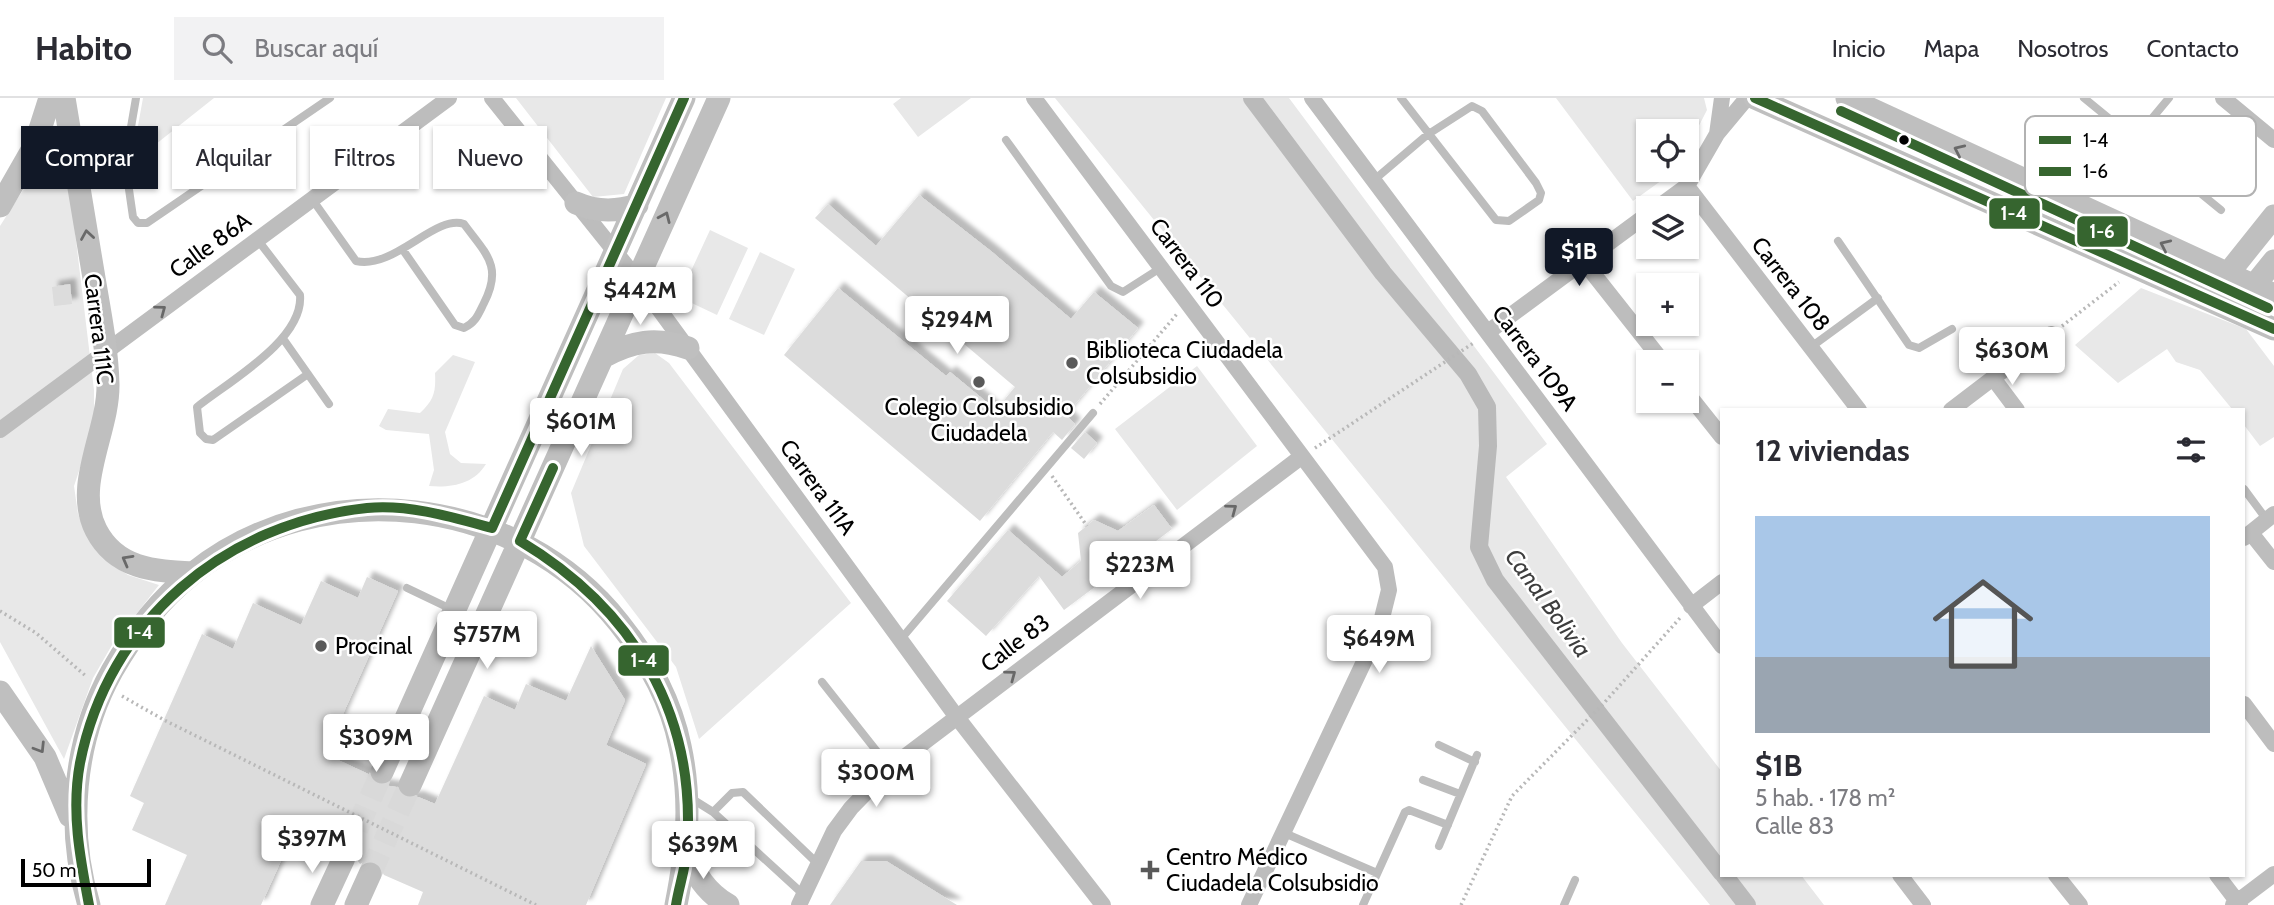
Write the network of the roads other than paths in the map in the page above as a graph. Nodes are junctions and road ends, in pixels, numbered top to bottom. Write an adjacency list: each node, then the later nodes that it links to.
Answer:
1 (50, 98): 36 (street)
2 (64, 98): 61 (street, Carrera 111C, one-way to 2)
3 (136, 98): 4 (lane)
4 (330, 98)
5 (449, 98): 33 (street, Calle 86A)
6 (492, 98): 34 (street, Carrera 111A)
7 (684, 98): 35 (street)
8 (719, 98): 48 (street, one-way to 8)
9 (1034, 98): 46 (street, Carrera 110)
10 (1312, 98): 27 (street, Carrera 109A)
11 (1401, 98): 24 (lane)
12 (1722, 98): 23 (street)
13 (1747, 98): 23 (street)
14 (1755, 98): 51 (street)
15 (1847, 98): 28 (street, one-way to 15)
16 (2084, 98): 19 (lane)
17 (2169, 98): 20 (lane)
18 (2223, 98): 21 (street)
19 (2106, 116)
20 (2154, 116)
21 (2245, 116)
22 (2256, 125): 26 (street)
23 (1717, 134): 29 (street)
24 (1427, 135): 24 (lane); 27 (lane)
25 (1006, 140): 46 (lane)
26 (2274, 140)
27 (1374, 180): 55 (street, Carrera 109A)
28 (2025, 180)
29 (1687, 186): 30 (street); 58 (street, Carrera 108)
30 (1673, 196)
31 (2059, 196): 47 (street, one-way to 31)
32 (2204, 196): 37 (lane)
33 (312, 199): 40 (street, Calle 86A); 42 (lane)
34 (576, 203): 35 (street); 43 (street, Carrera 111A)
35 (637, 205): 43 (street)
36 (0, 206)
37 (2221, 210)
38 (2274, 216): 47 (street)
39 (1636, 223): 44 (street)
40 (257, 239): 57 (lane); 61 (street, Calle 86A, one-way to 40)
41 (1838, 241): 50 (lane)
42 (403, 250): 42 (lane)
43 (616, 254): 48 (street, Carrera 111A); 76 (street)
44 (1584, 261): 55 (street); 60 (street)
45 (2274, 261): 49 (street)
46 (1162, 267): 73 (street, Carrera 110)
47 (2227, 274): 49 (street); 51 (street)
48 (637, 279): 59 (street, Carrera 111A); 62 (street)
49 (2264, 291): 52 (street)
50 (1878, 298): 53 (lane); 58 (lane)
51 (2207, 299): 52 (street)
52 (2233, 311): 54 (street)
53 (1952, 329)
54 (2274, 329)
55 (1488, 332): 83 (street, Carrera 109A)
56 (2051, 334): 64 (street)
57 (284, 340): 63 (lane); 63 (lane)
58 (1811, 347): 67 (street, Carrera 108)
59 (688, 348): 62 (street); 86 (street, Carrera 111A)
60 (1654, 350)
61 (106, 351): 71 (street, Calle 86A); 80 (street, Carrera 111C, one-way to 61)
62 (603, 357): 78 (street)
63 (308, 373): 65 (lane)
64 (1993, 378): 68 (street); 69 (street)
65 (329, 404)
66 (1699, 408): 72 (street)
67 (1857, 408)
68 (1954, 408)
69 (2016, 408)
70 (1093, 413): 86 (lane)
71 (0, 430)
72 (1720, 434)
73 (1301, 457): 91 (street, Calle 83, one-way to 73); 101 (street, Carrera 110)
74 (2245, 490): 75 (lane)
75 (2271, 517): 77 (street)
76 (492, 528): 78 (street); 80 (street); 84 (street)
77 (2247, 536): 79 (street)
78 (520, 541): 85 (street); 97 (street)
79 (2274, 562)
80 (193, 573): 100 (street)
81 (1720, 584): 83 (street)
82 (407, 588): 84 (lane)
83 (1691, 606): 87 (street, Carrera 109A)
84 (456, 611): 85 (street); 85 (street)
85 (484, 625)
86 (901, 639): 91 (street, Carrera 111A)
87 (1720, 643)
88 (822, 682): 94 (lane)
89 (0, 692): 100 (street, one-way to 100)
90 (2245, 705): 92 (street)
91 (956, 716): 94 (street, Calle 83); 118 (street, Carrera 111A)
92 (2274, 744)
93 (1439, 745): 96 (lane)
94 (890, 768): 104 (street, Calle 83)
95 (1423, 780): 96 (lane)
96 (1461, 794): 99 (lane)
97 (688, 796): 98 (lane); 103 (street)
98 (713, 812): 104 (lane); 111 (lane)
99 (1448, 825): 102 (lane); 105 (lane)
100 (75, 831): 113 (street)
101 (1282, 832): 105 (lane); 119 (street, Carrera 110)
102 (1439, 846)
103 (687, 849): 116 (street); 117 (street)
104 (818, 864): 111 (street, Calle 83)
105 (1377, 873): 120 (lane)
106 (2274, 874): 112 (street)
107 (1902, 877): 122 (street)
108 (2058, 877): 123 (street)
109 (2218, 877): 112 (street)
110 (1575, 880): 121 (lane)
111 (801, 900)
112 (2237, 904)
113 (89, 905)
114 (322, 905): 115 (street)
115 (356, 905)
116 (676, 905)
117 (728, 905)
118 (1103, 905)
119 (1249, 905)
120 (1363, 905)
121 (1564, 905)
122 (1923, 905)
123 (2080, 905)

